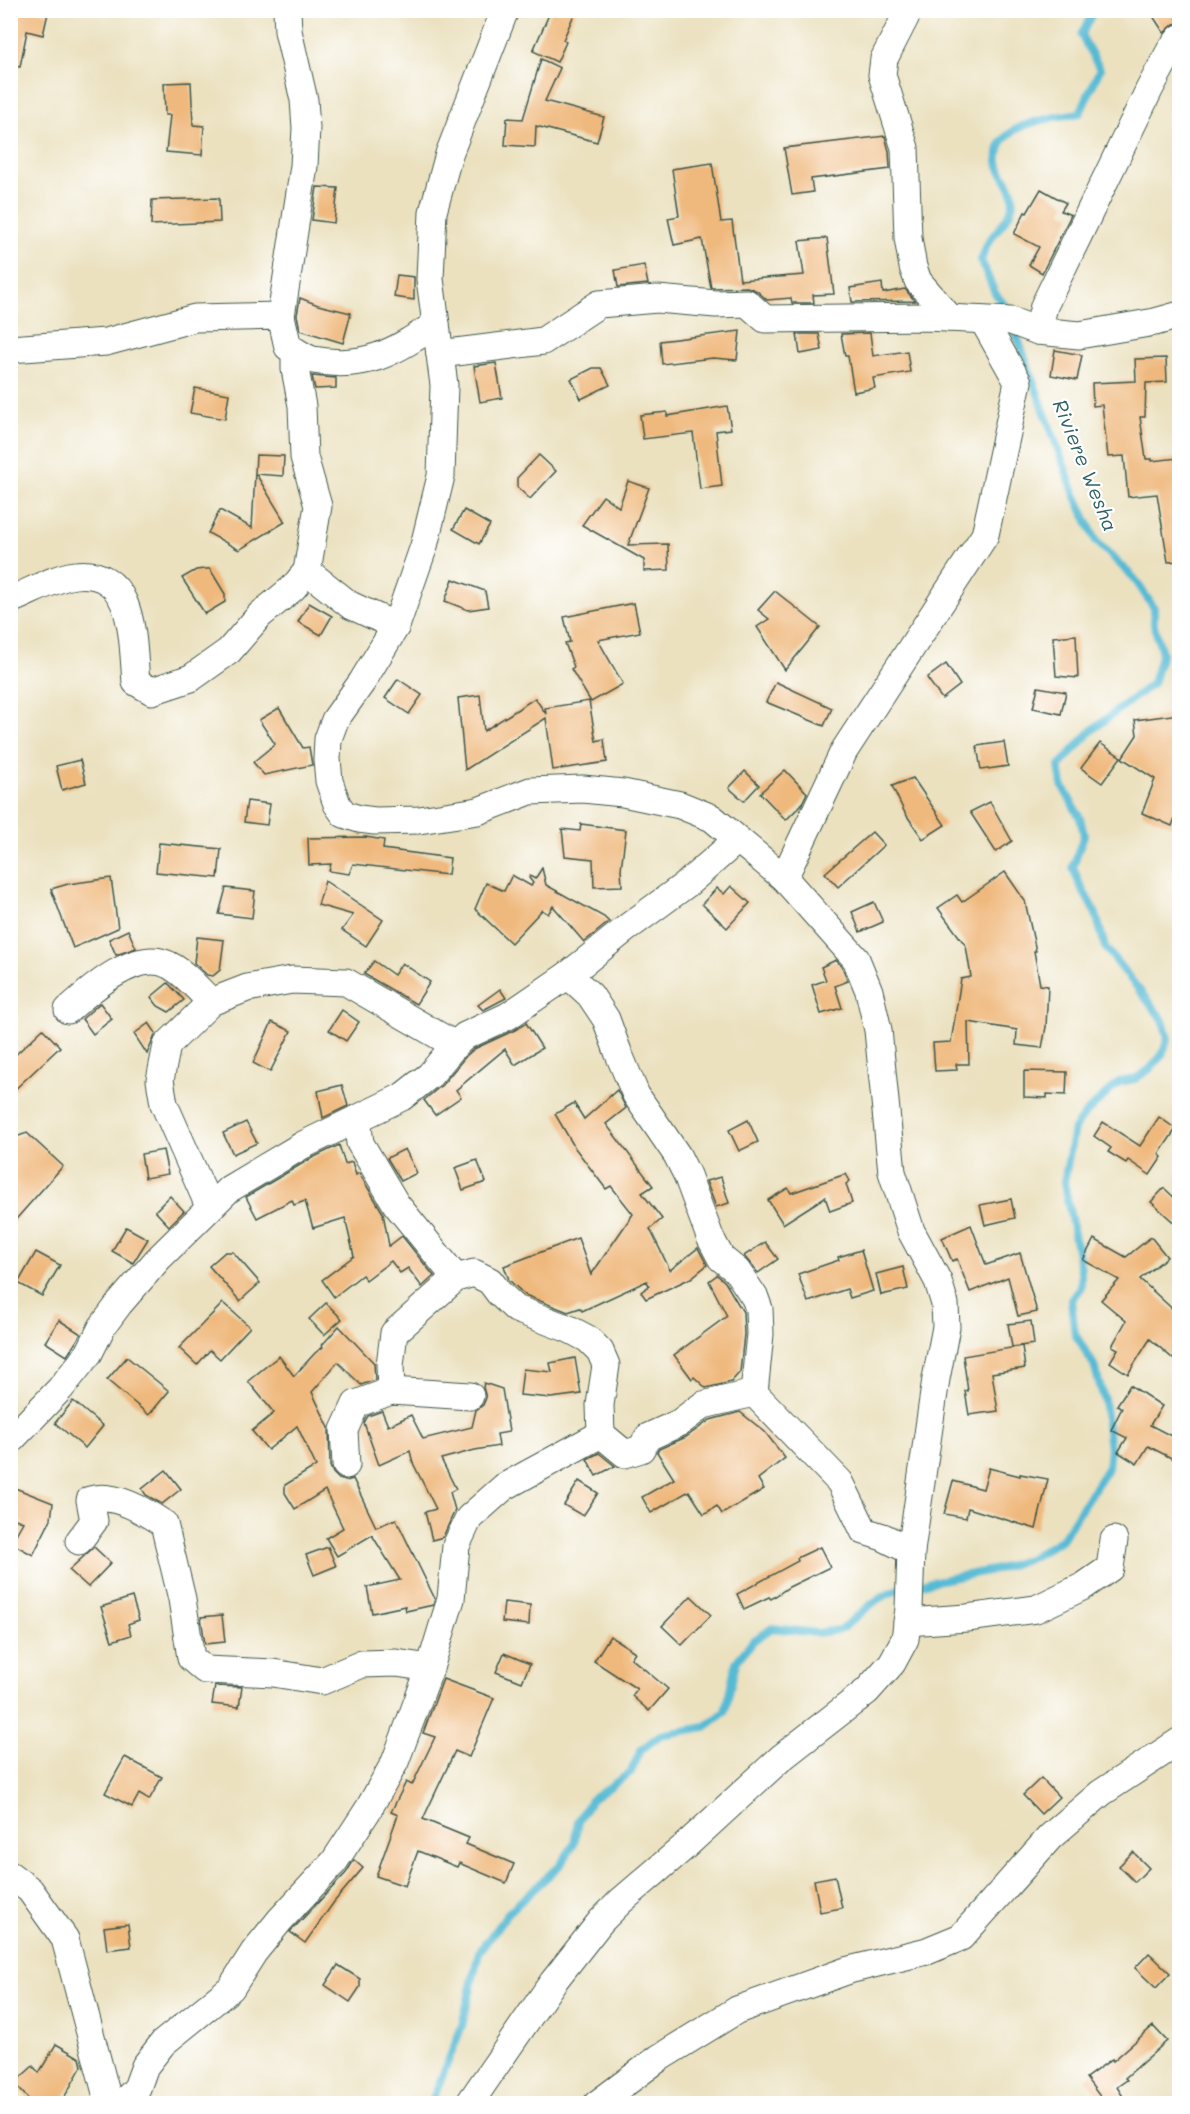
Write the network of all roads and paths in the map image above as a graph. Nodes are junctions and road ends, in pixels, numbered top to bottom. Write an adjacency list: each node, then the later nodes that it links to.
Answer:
1 (287, 10): 6 (street)
2 (505, 10): 9 (street)
3 (909, 10): 7 (street)
4 (1179, 38): 10 (street)
5 (1179, 315): 10 (street)
6 (281, 316): 11 (street); 12 (street)
7 (950, 318): 8 (street); 13 (street)
8 (983, 320): 10 (street); 18 (street)
9 (436, 324): 12 (street); 13 (street)
10 (1038, 331)
11 (10, 349)
12 (295, 351): 14 (street)
13 (440, 354): 16 (street)
14 (307, 571): 15 (street); 16 (street)
15 (10, 600)
16 (396, 626): 17 (street)
17 (737, 840): 18 (street); 19 (street)
18 (784, 878): 34 (street)
19 (568, 975): 22 (street); 27 (street)
20 (211, 1002): 21 (street); 22 (street); 24 (street)
21 (68, 1010)
22 (455, 1045): 23 (street)
23 (357, 1119): 24 (street); 25 (street)
24 (209, 1206): 30 (street)
25 (456, 1278): 26 (street); 29 (street)
26 (391, 1391): 28 (street); 31 (street)
27 (754, 1393): 29 (street); 34 (street)
28 (470, 1396)
29 (601, 1434): 36 (street)
30 (10, 1441)
31 (346, 1465)
32 (1114, 1540): 35 (street)
33 (79, 1541): 36 (street)
34 (910, 1562): 35 (street)
35 (908, 1615): 41 (street)
36 (430, 1668): 40 (street)
37 (1179, 1741): 42 (street)
38 (10, 1875): 39 (street)
39 (108, 2103)
40 (122, 2103)
41 (469, 2103)
42 (597, 2103)

